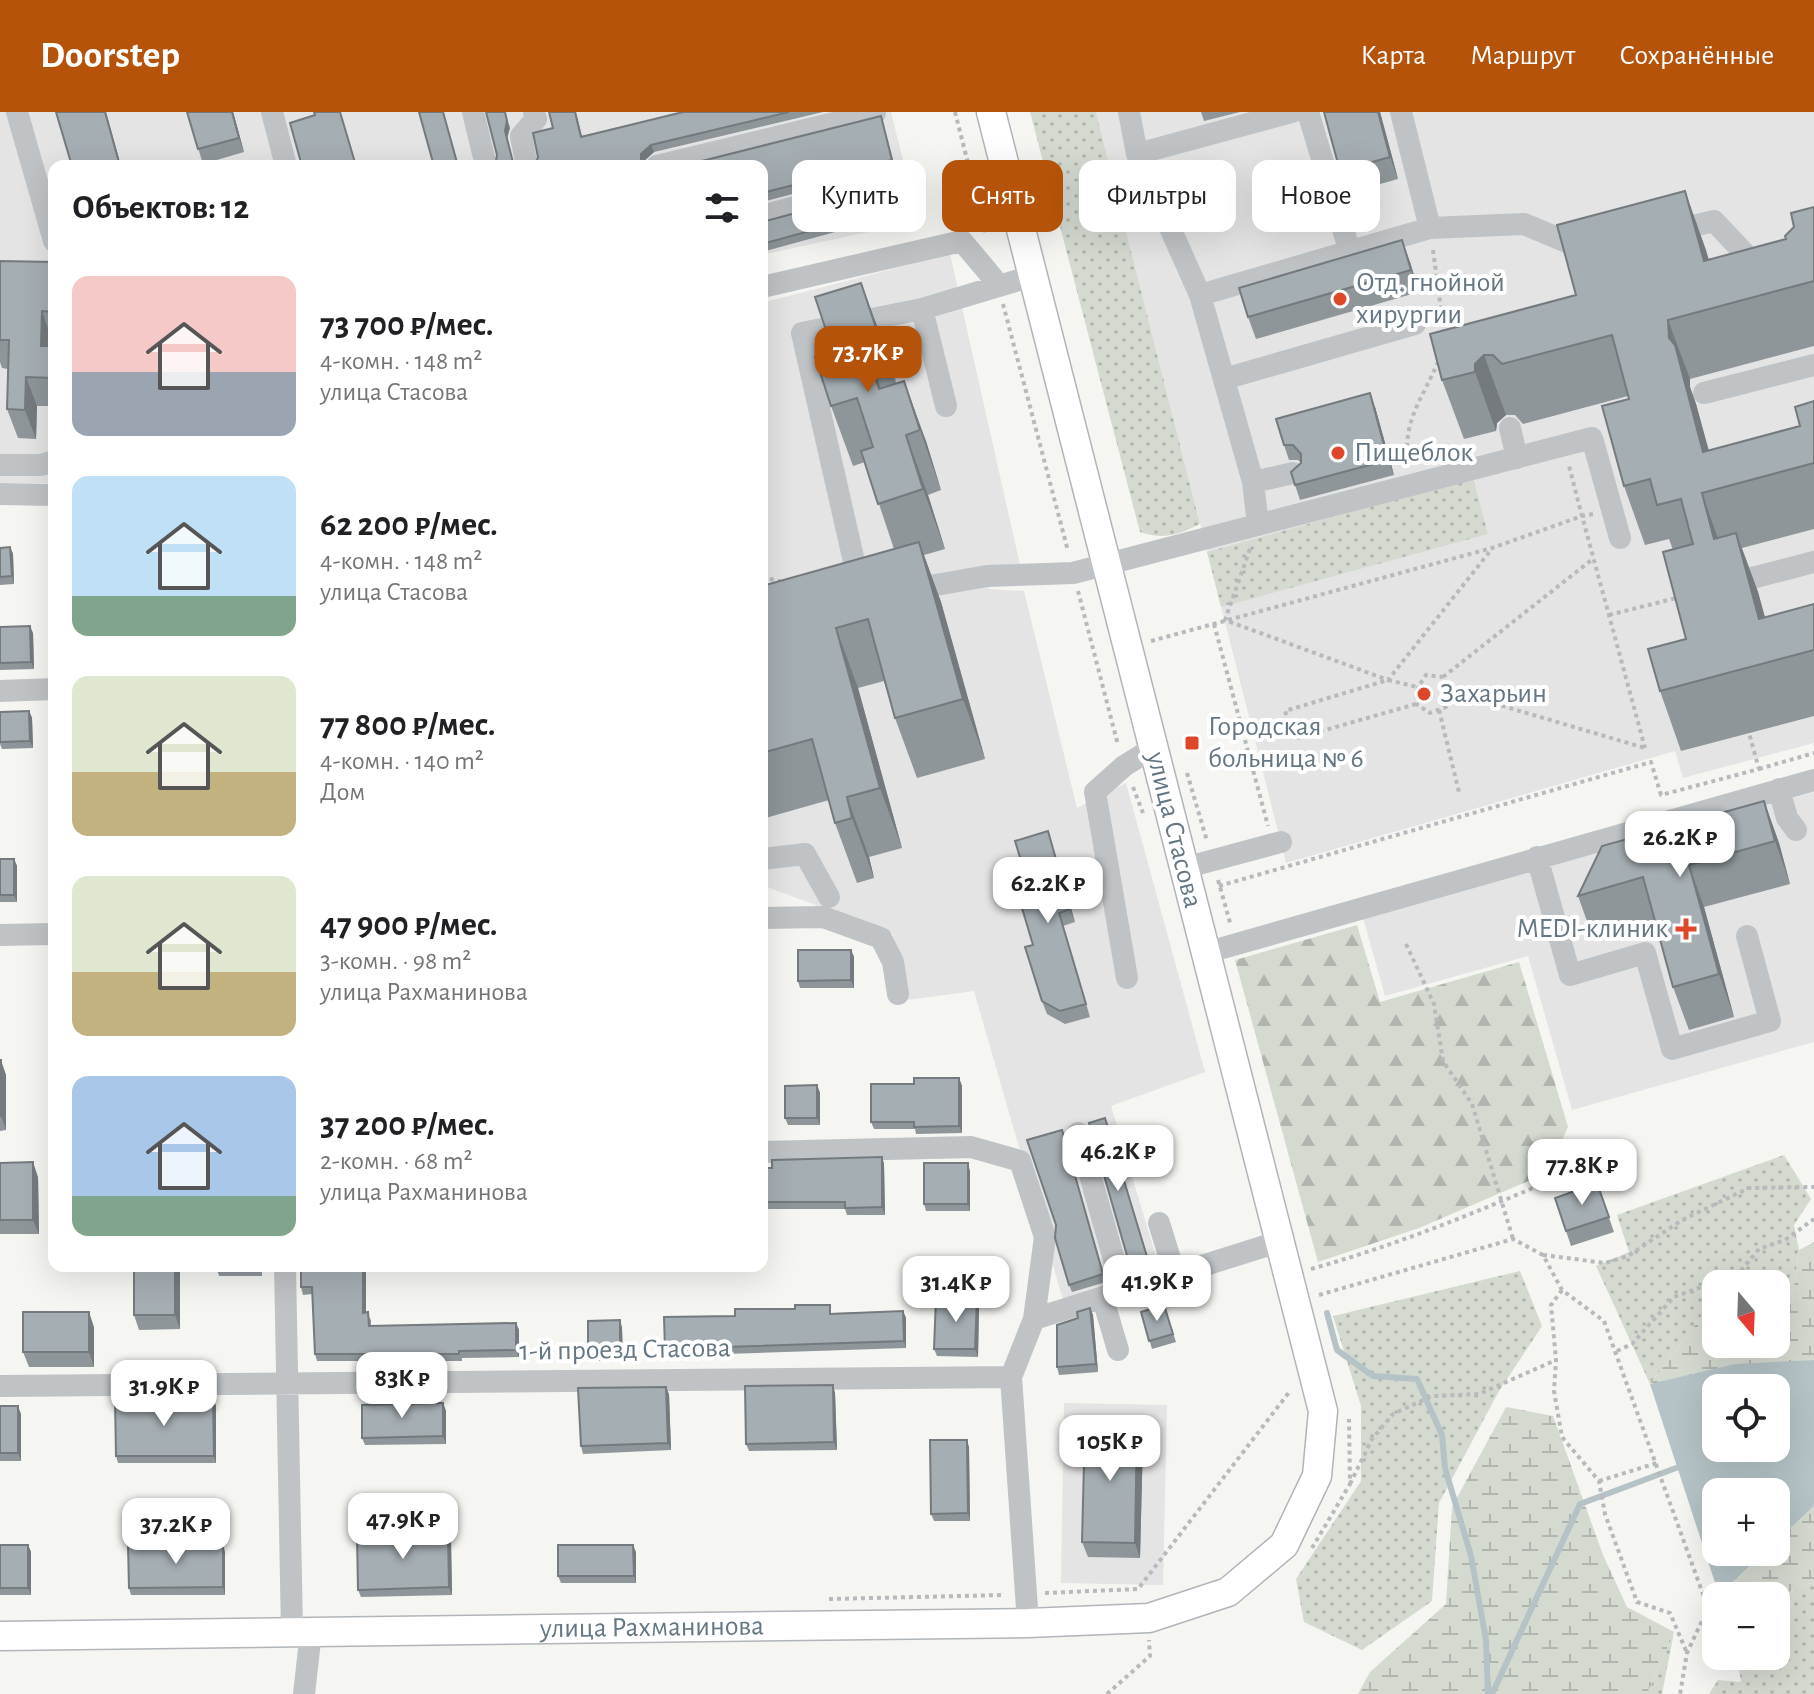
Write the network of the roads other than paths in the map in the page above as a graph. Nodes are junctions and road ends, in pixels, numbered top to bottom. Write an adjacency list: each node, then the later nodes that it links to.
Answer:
1 (17, 112): 18 (street)
2 (272, 112): 12 (street)
3 (473, 112): 13 (street)
4 (534, 112): 14 (street)
5 (991, 112): 25 (main road, улица Стасова)
6 (1129, 112): 11 (street)
7 (1292, 112): 11 (street)
8 (1308, 112): 23 (street)
9 (1401, 112): 19 (street)
10 (875, 113): 15 (street)
11 (1137, 154): 29 (street)
12 (284, 160)
13 (485, 160)
14 (526, 160)
15 (682, 160)
16 (792, 208): 17 (street)
17 (768, 214)
18 (48, 220)
19 (1430, 228): 21 (street); 23 (street)
20 (1644, 238): 24 (street)
21 (1616, 245)
22 (1814, 248): 24 (street)
23 (1349, 249): 29 (street)
24 (1750, 259): 26 (street)
25 (1032, 276): 27 (street); 47 (main road, улица Стасова)
26 (1787, 277)
27 (998, 284): 28 (street); 30 (street)
28 (768, 286)
29 (1200, 295): 33 (street)
30 (922, 309): 35 (street); 47 (street)
31 (1415, 324): 33 (street)
32 (1814, 365): 34 (street)
33 (1224, 379): 41 (street)
34 (1704, 393)
35 (946, 406)
36 (1510, 428): 37 (street)
37 (1517, 458): 44 (street); 45 (street)
38 (48, 463): 39 (street)
39 (0, 465)
40 (1293, 473): 41 (street)
41 (1253, 482): 44 (street)
42 (0, 494): 43 (street)
43 (48, 495)
44 (1258, 525): 47 (street)
45 (1620, 538)
46 (1814, 562): 48 (street)
47 (1105, 565): 51 (main road, улица Стасова)
48 (1748, 579)
49 (48, 689): 50 (street)
50 (0, 691)
51 (1153, 748): 58 (main road, улица Стасова); 65 (street)
52 (1814, 780): 53 (street)
53 (1779, 789): 54 (street); 56 (street)
54 (1796, 830)
55 (1277, 842): 58 (street)
56 (1537, 857): 63 (street); 64 (street)
57 (768, 858): 59 (street)
58 (1184, 868): 64 (main road, улица Стасова)
59 (829, 897)
60 (768, 918): 66 (street)
61 (48, 934): 62 (street)
62 (0, 935)
63 (1747, 936)
64 (1205, 953): 70 (main road, улица Стасова)
65 (1127, 978)
66 (898, 994)
67 (1078, 1133): 73 (street)
68 (768, 1152): 74 (street)
69 (1159, 1223): 72 (street)
70 (1281, 1241): 72 (street); 79 (main road, улица Стасова)
71 (285, 1272): 77 (street)
72 (1175, 1275): 73 (street)
73 (1113, 1295): 74 (street); 75 (street)
74 (1034, 1319): 76 (street)
75 (1118, 1350)
76 (1011, 1377): 77 (street, 1-й проезд Стасова); 80 (street)
77 (287, 1384): 78 (street, 1-й проезд Стасова); 81 (street)
78 (0, 1386)
79 (1294, 1553): 80 (main road, улица Рахманинова)
80 (1028, 1623): 81 (main road, улица Рахманинова)
81 (302, 1632): 82 (main road, улица Рахманинова); 83 (street)
82 (0, 1636)
83 (304, 1694)

